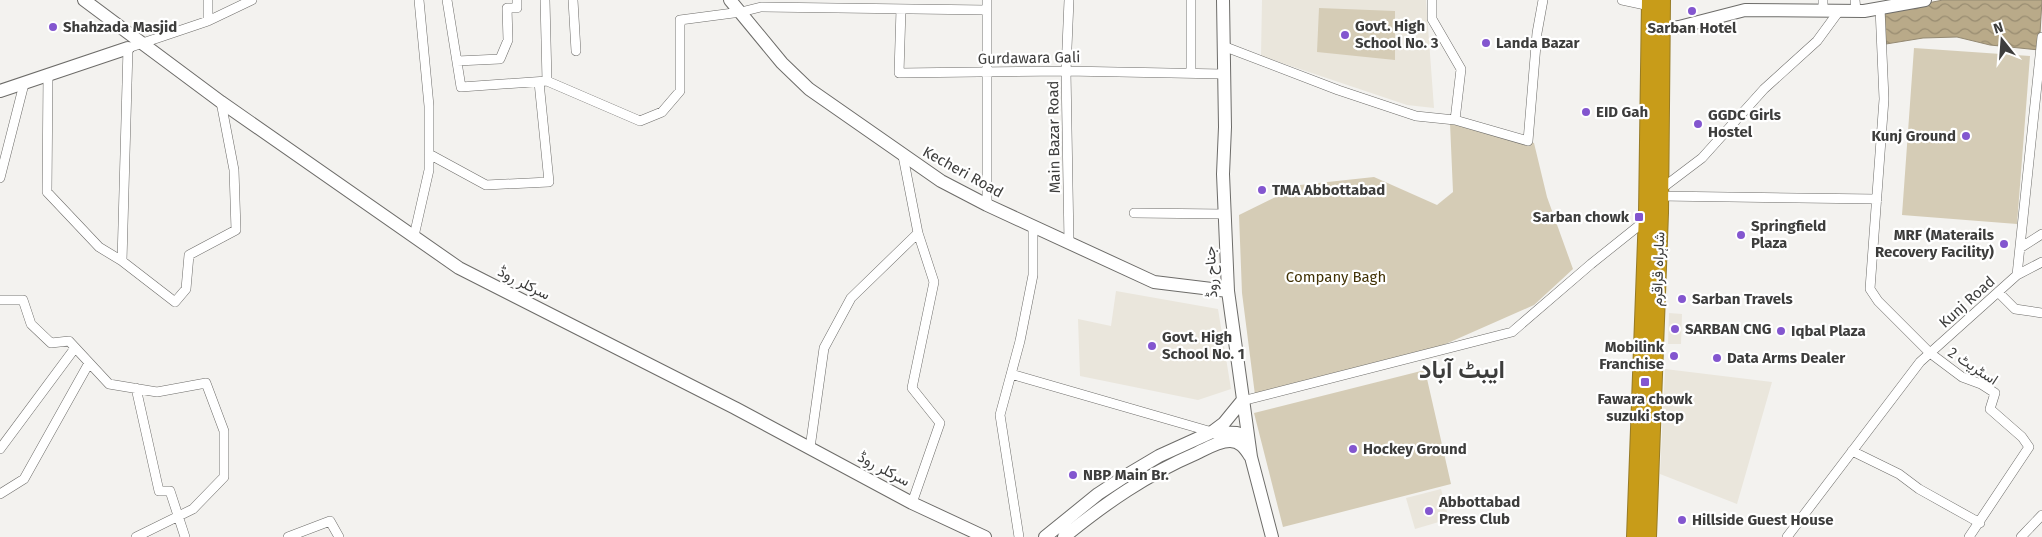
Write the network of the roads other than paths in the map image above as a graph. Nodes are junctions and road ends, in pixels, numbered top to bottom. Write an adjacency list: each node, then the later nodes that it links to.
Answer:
1 (84, 0): 31 (main road, سرکلر روڈ)
2 (208, 0): 28 (street)
3 (252, 0): 28 (street)
4 (419, 0): 46 (street)
5 (447, 0): 35 (street)
6 (517, 0): 35 (street)
7 (545, 0): 41 (street)
8 (573, 0): 34 (street)
9 (730, 0): 27 (main road, Kecheri Road)
10 (987, 0): 25 (street)
11 (1069, 0): 36 (street, Main Bazar Road)
12 (1191, 0): 38 (street)
13 (1223, 0): 32 (main road, جناح روڈ)
14 (1432, 0): 45 (street)
15 (1543, 0): 45 (street)
16 (1622, 0): 18 (street)
17 (1925, 0): 23 (main road)
18 (1654, 2): 29 (highway, شاہراہ قراقرم); 54 (highway, شاہراہ قراقرم)
19 (768, 3): 20 (street); 27 (street)
20 (836, 4): 24 (street)
21 (1823, 5): 26 (main road); 29 (main road)
22 (1855, 5): 23 (main road); 26 (main road)
23 (1880, 8): 50 (street)
24 (901, 9): 25 (street); 37 (street, Gurdawara Gali)
25 (987, 10): 37 (street)
26 (1839, 11): 49 (street)
27 (741, 12): 41 (street); 47 (main road, Kecheri Road)
28 (208, 21): 31 (street)
29 (1662, 29): 49 (highway, شاہراہ قراقرم)
30 (2042, 37): 60 (street, Kunj Road)
31 (142, 43): 33 (street); 44 (main road, سرکلر روڈ)
32 (1223, 46): 40 (main road, جناح روڈ); 45 (street)
33 (128, 48): 39 (main road); 61 (street)
34 (576, 51)
35 (457, 61): 41 (street)
36 (1066, 71): 37 (street, Gurdawara Gali); 38 (street, Gurdawara Gali); 59 (street, Main Bazar Road)
37 (987, 73): 51 (street)
38 (1191, 73): 40 (street, Gurdawara Gali)
39 (48, 74): 42 (main road); 61 (street)
40 (1223, 74): 53 (main road, جناح روڈ)
41 (543, 81): 46 (street)
42 (24, 84): 43 (main road); 48 (street)
43 (0, 92)
44 (221, 102): 58 (main road, سرکلر روڈ); 61 (street)
45 (1455, 120)
46 (429, 154): 58 (street)
47 (902, 156): 51 (main road, Kecheri Road); 56 (street)
48 (0, 178)
49 (1660, 193): 50 (street); 95 (highway, شاہراہ قراقرم)
50 (1877, 199): 69 (street)
51 (987, 205): 55 (main road, Kecheri Road)
52 (1134, 213): 53 (street)
53 (1225, 214): 64 (main road, جناح روڈ)
54 (1647, 220): 73 (street); 94 (highway, شاہراہ قراقرم)
55 (1033, 226): 59 (main road, Kecheri Road); 71 (street)
56 (918, 233): 76 (street); 81 (street)
57 (2042, 234): 60 (street)
58 (414, 236): 76 (main road, سرکلر روڈ)
59 (1069, 243): 64 (main road, Kecheri Road)
60 (2020, 248): 63 (street, Kunj Road)
61 (122, 261)
62 (2042, 262): 63 (street)
63 (2017, 275): 65 (street, Kunj Road)
64 (1228, 291): 73 (main road, جناح روڈ)
65 (1998, 292): 67 (street); 69 (street, Kunj Road)
66 (0, 300): 68 (street)
67 (2042, 313)
68 (75, 348): 70 (street); 77 (street)
69 (1930, 353): 78 (street, Kunj Road); 84 (street, اسٹریٹ 2)
70 (89, 363): 72 (street); 80 (street)
71 (1011, 374): 74 (street); 90 (street)
72 (136, 388): 83 (street); 83 (street)
73 (1242, 401): 74 (main road); 75 (main road, جناح روڈ)
74 (1214, 438): 75 (main road); 79 (main road); 91 (main road); 92 (main road)
75 (1248, 438): 79 (main road, جناح روڈ)
76 (810, 448): 81 (main road, سرکلر روڈ)
77 (0, 449)
78 (1852, 451): 84 (street); 96 (street, Kunj Road)
79 (1251, 457): 93 (main road, جناح روڈ)
80 (0, 494)
81 (912, 503): 89 (main road, سرکلر روڈ)
82 (2042, 515): 98 (street)
83 (179, 516): 85 (street); 86 (street)
84 (1980, 522): 97 (street, اسٹریٹ 2)
85 (136, 537)
86 (185, 537)
87 (288, 537): 88 (street)
88 (339, 537)
89 (985, 537)
90 (1019, 537)
91 (1045, 537)
92 (1064, 537)
93 (1272, 537)
94 (1635, 537)
95 (1648, 537)
96 (1787, 537)
97 (1969, 537)
98 (2021, 537)

